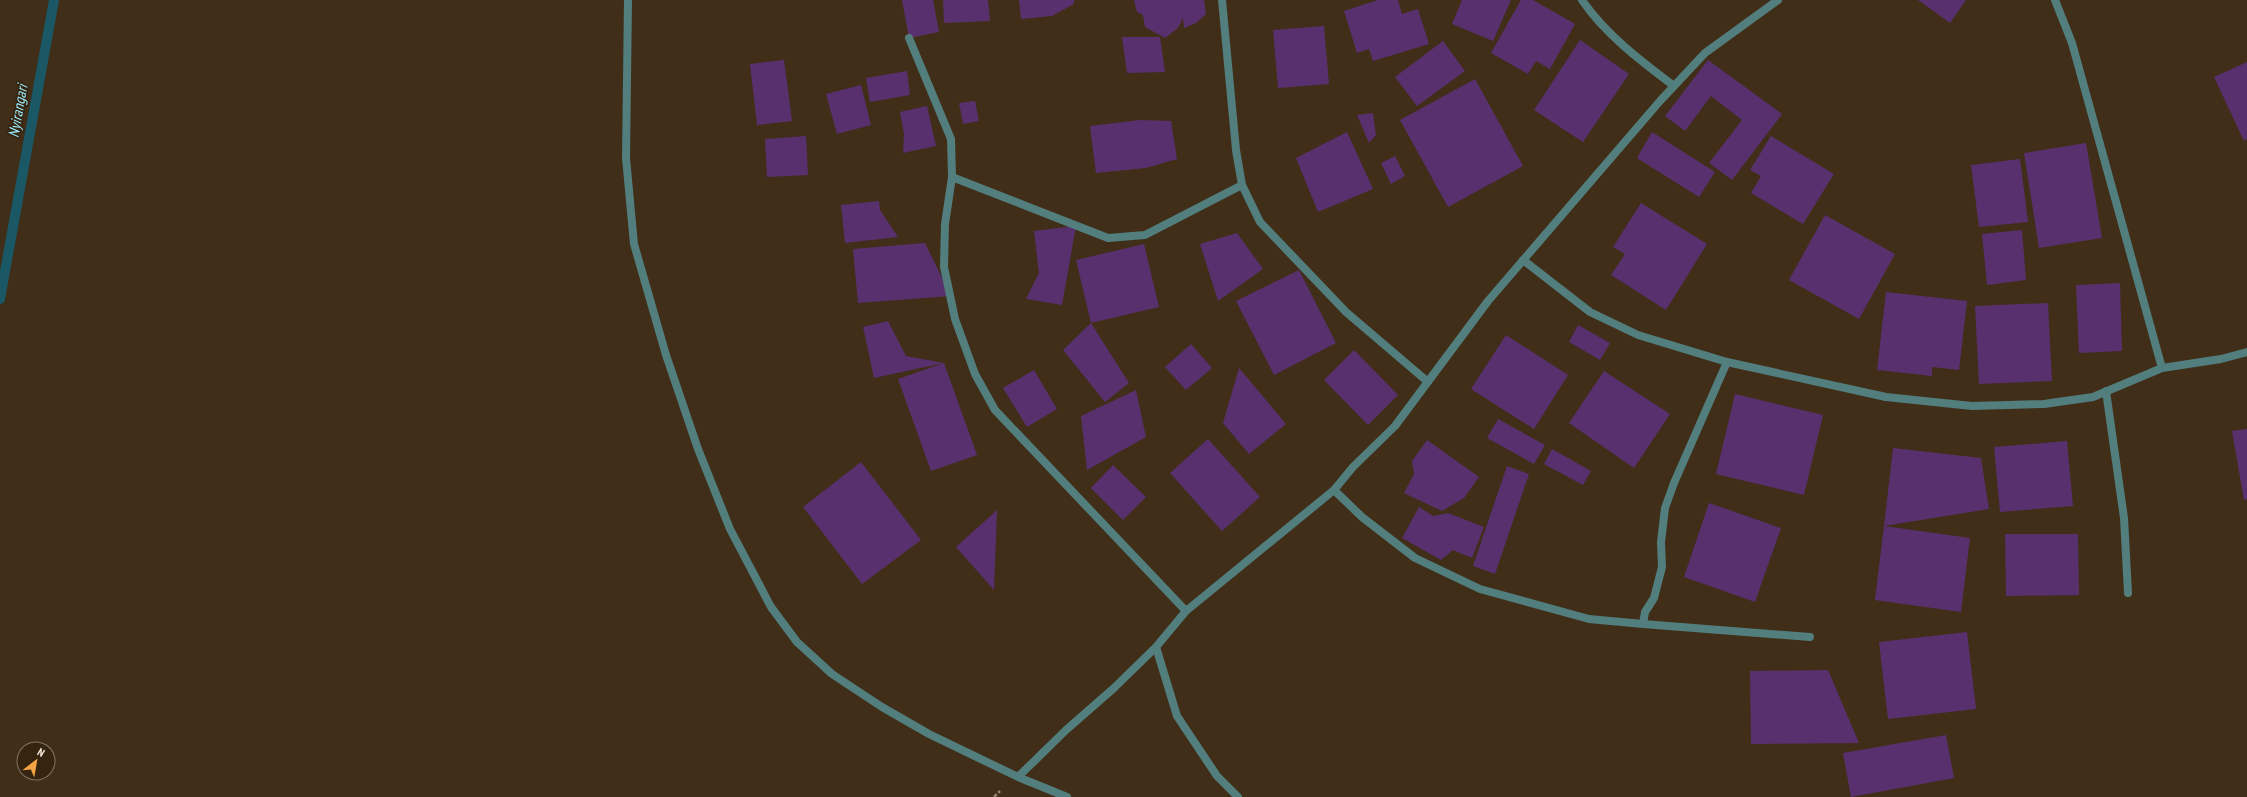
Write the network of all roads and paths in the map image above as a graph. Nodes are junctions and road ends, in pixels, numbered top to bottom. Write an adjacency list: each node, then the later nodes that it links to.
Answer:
1 (628, 0): 22 (street)
2 (1222, 0): 9 (street)
3 (1582, 0): 7 (street)
4 (1778, 0): 7 (street)
5 (2055, 0): 13 (street)
6 (909, 38): 8 (street)
7 (1674, 86): 10 (street)
8 (952, 177): 9 (street); 18 (street)
9 (1242, 185): 14 (street)
10 (1523, 260): 12 (street); 14 (street)
11 (2247, 352): 13 (street)
12 (1727, 362): 15 (street); 19 (street)
13 (2162, 368): 15 (street)
14 (1428, 382): 16 (street)
15 (2106, 391): 17 (street)
16 (1334, 490): 18 (street); 19 (street)
17 (2128, 593)
18 (1186, 611): 21 (street)
19 (1643, 624): 20 (street)
20 (1810, 637)
21 (1156, 647): 22 (street); 24 (street)
22 (1018, 777): 23 (street)
23 (1067, 797)
24 (1238, 797)

